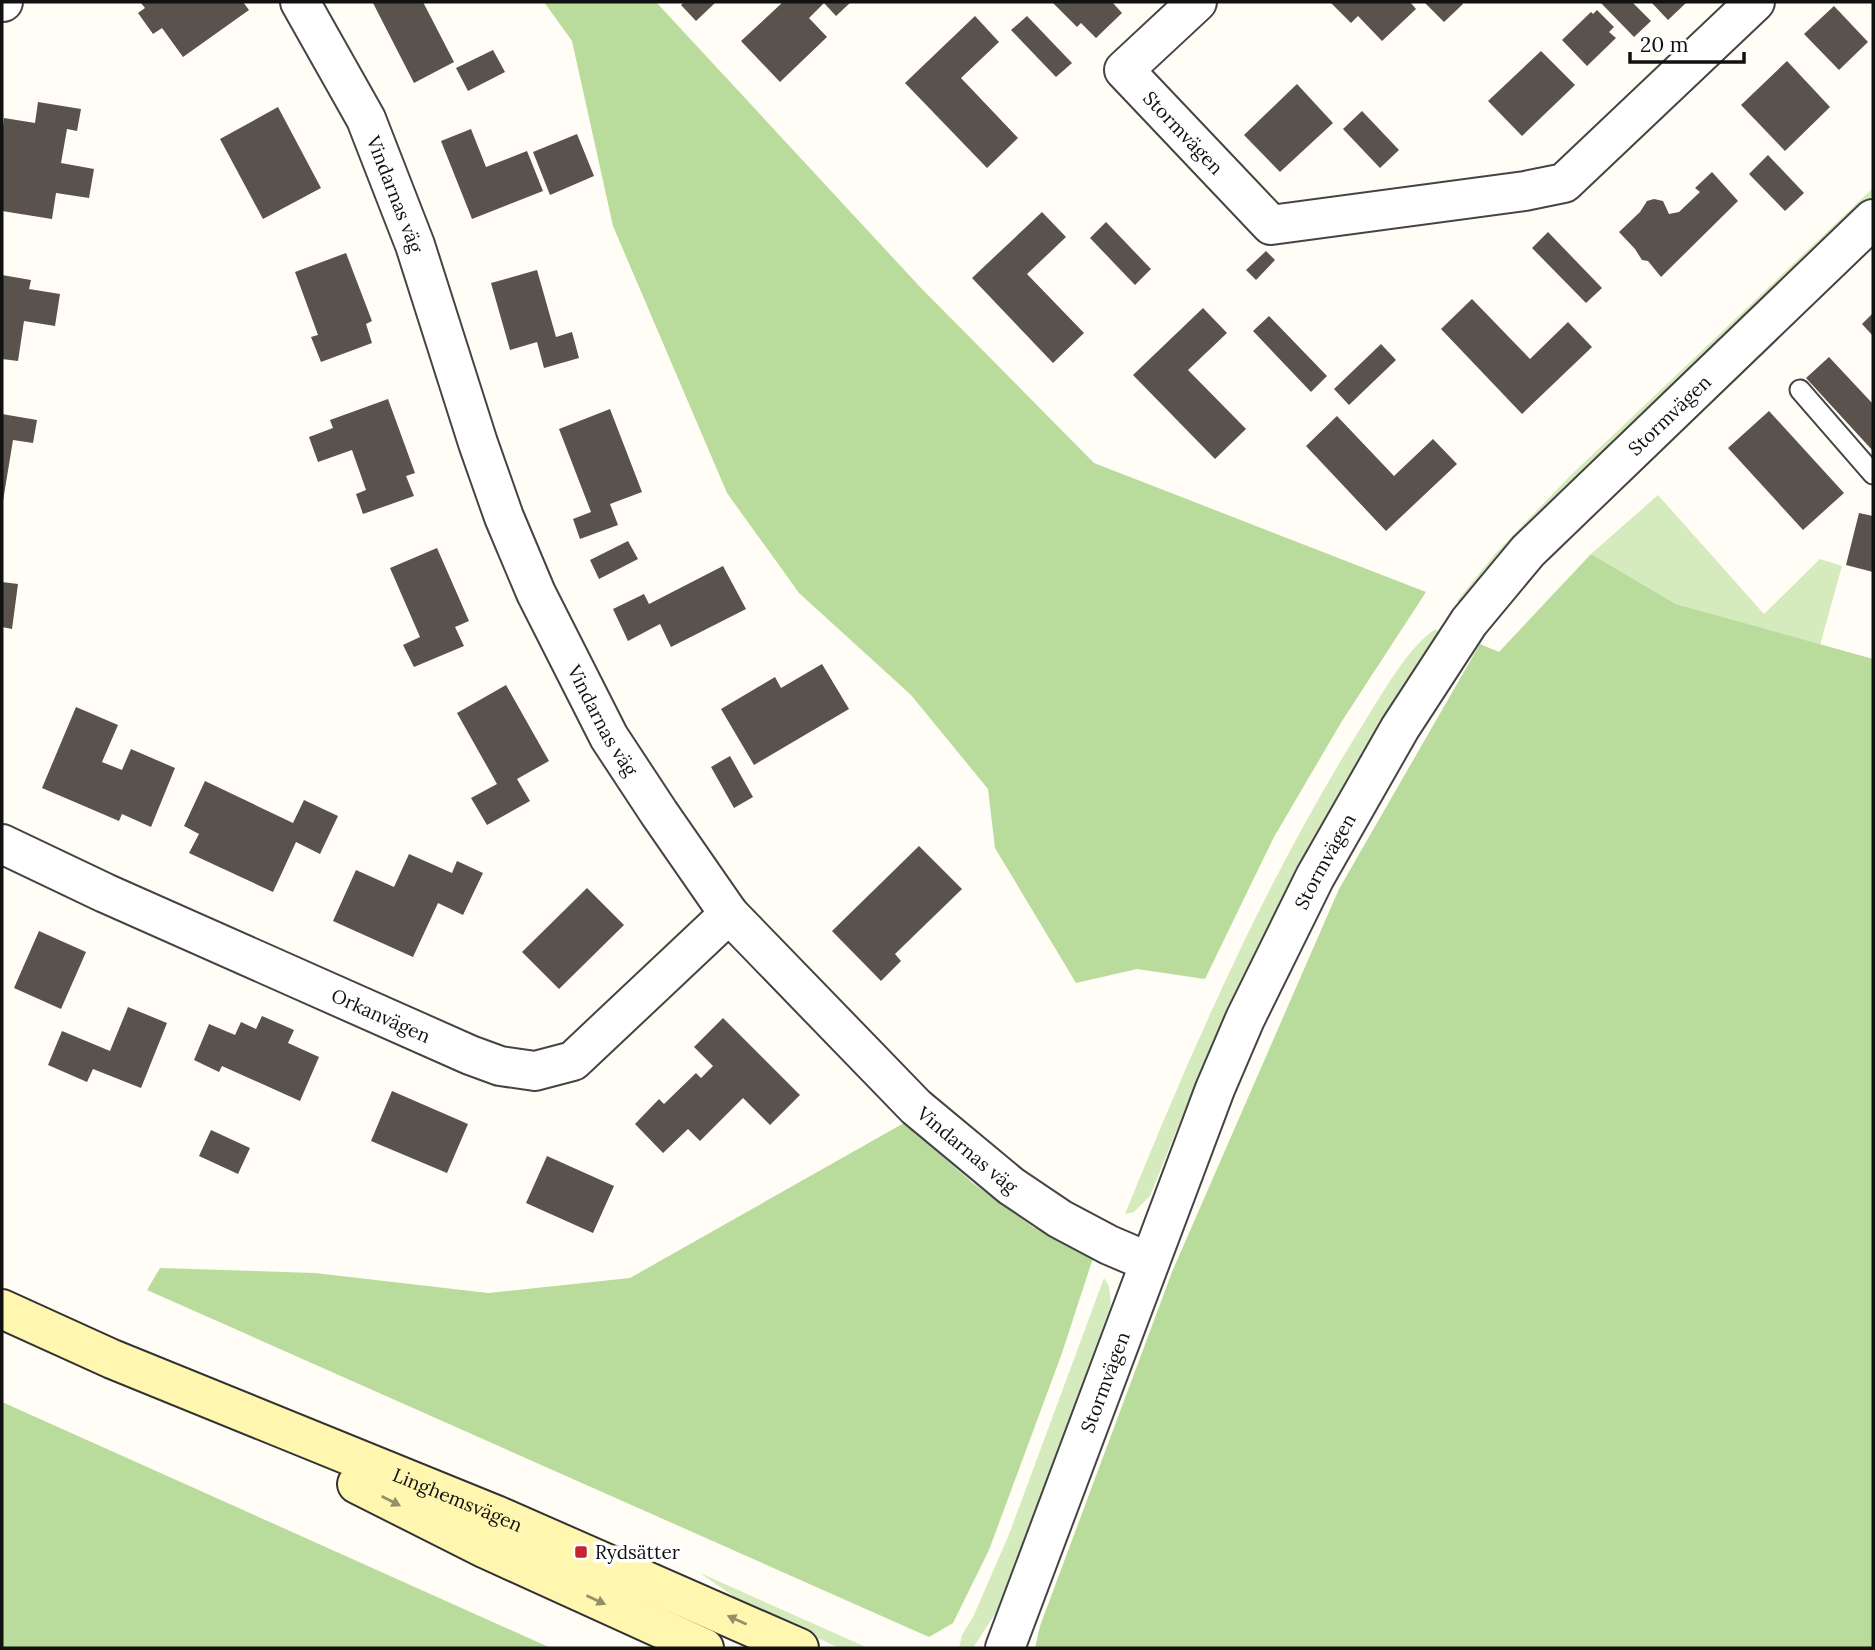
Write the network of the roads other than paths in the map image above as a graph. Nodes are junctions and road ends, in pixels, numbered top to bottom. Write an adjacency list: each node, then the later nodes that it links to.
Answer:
1 (300, 2): 8 (street, Vindarnas väg)
2 (1197, 2): 3 (street, Stormvägen)
3 (1755, 2)
4 (1873, 219): 9 (street, Stormvägen)
5 (1800, 390): 6 (lane)
6 (1873, 474)
7 (2, 844): 8 (street, Orkanvägen)
8 (729, 914): 9 (street, Vindarnas väg)
9 (1149, 1262): 14 (street, Stormvägen)
10 (2, 1309): 11 (main road, Linghemsvägen)
11 (112, 1359): 12 (main road, Linghemsvägen, one-way to 12); 13 (main road, Linghemsvägen, one-way to 11)
12 (704, 1648)
13 (799, 1648)
14 (1006, 1648)

